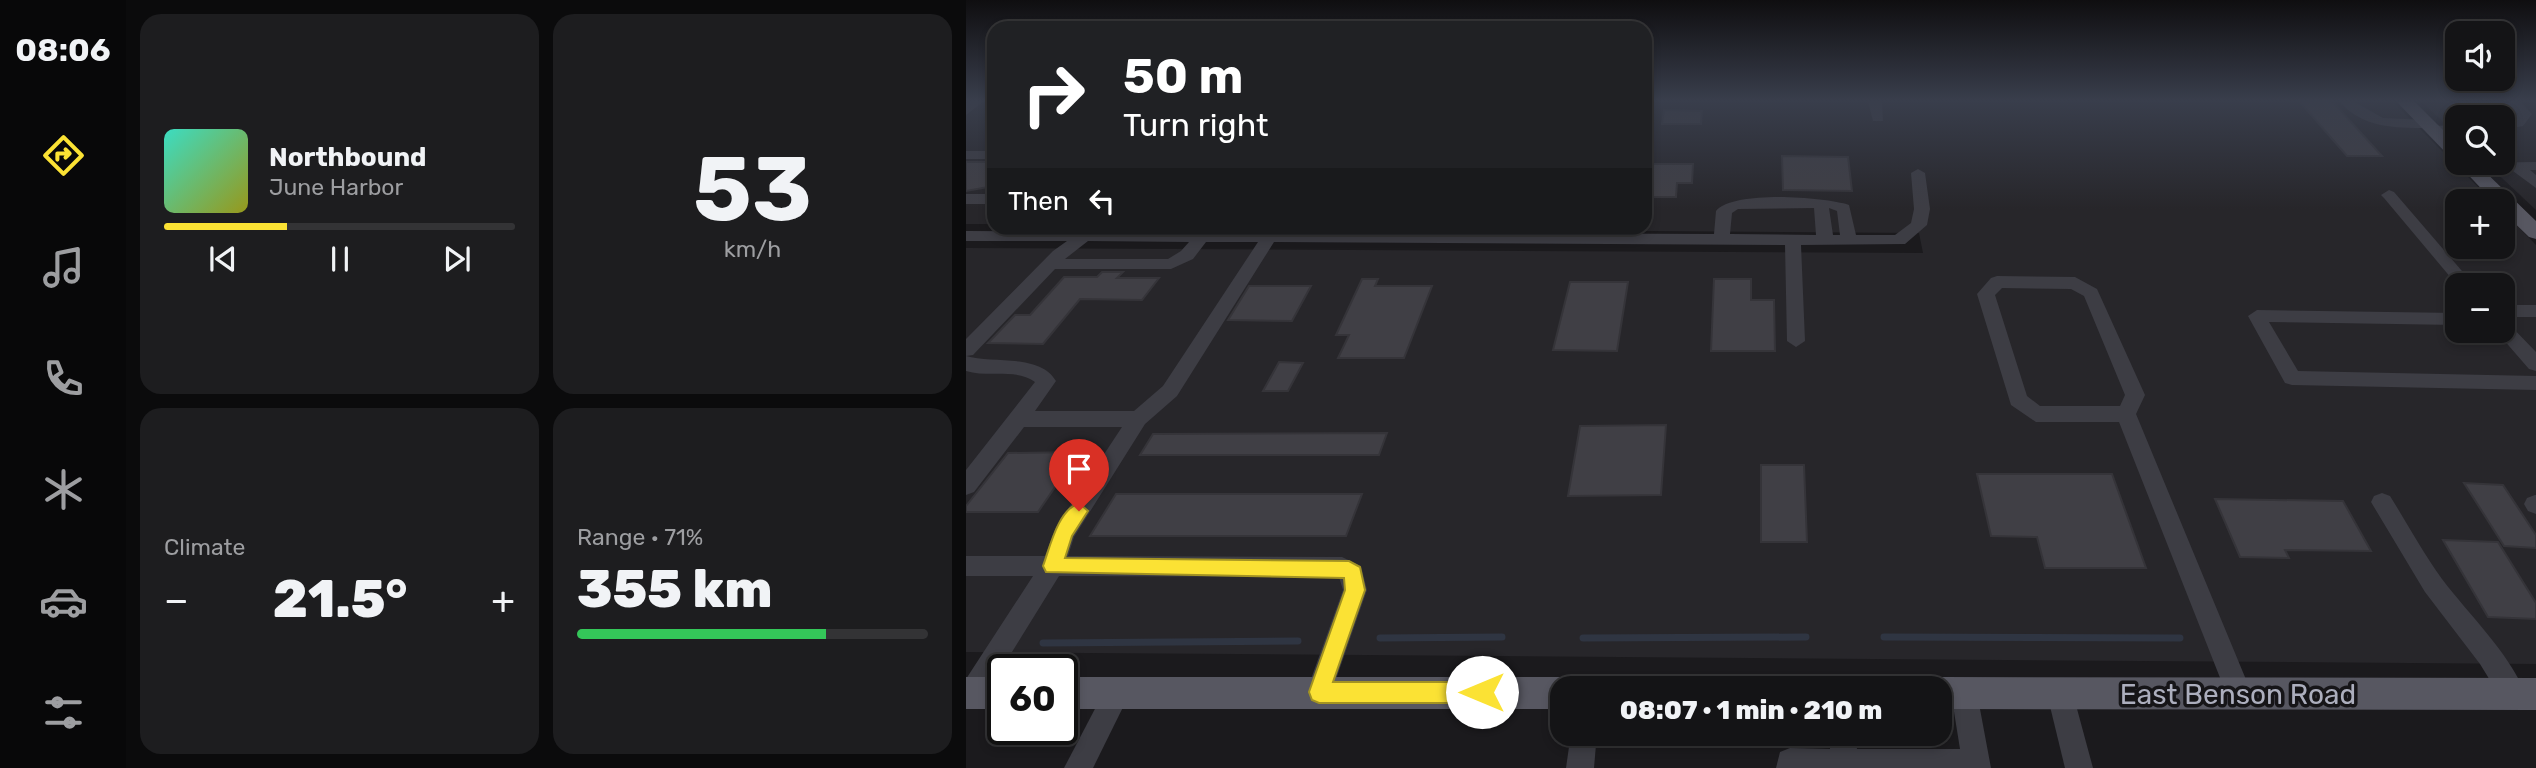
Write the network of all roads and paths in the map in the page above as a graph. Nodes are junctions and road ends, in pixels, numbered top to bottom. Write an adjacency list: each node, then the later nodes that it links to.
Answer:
1 (966, 155): 2 (street)
2 (987, 155)
3 (2536, 166): 5 (street)
4 (2515, 167): 5 (lane)
5 (2518, 167): 8 (street)
6 (1918, 173): 27 (street)
7 (2478, 175): 13 (main road)
8 (2536, 183)
9 (2389, 195): 29 (street)
10 (966, 199): 11 (street)
11 (987, 199)
12 (1821, 204): 24 (street); 26 (street); 27 (street)
13 (2536, 233)
14 (988, 235): 20 (street)
15 (1078, 235): 21 (street)
16 (1106, 235): 21 (street)
17 (1188, 235): 22 (street)
18 (1368, 235): 23 (street)
19 (1617, 235): 24 (street)
20 (966, 236)
21 (1085, 236): 28 (street)
22 (1201, 237): 23 (street); 28 (street)
23 (1269, 237): 41 (street)
24 (1722, 239): 25 (street)
25 (1793, 239): 26 (street); 33 (street)
26 (1825, 239): 27 (street)
27 (1849, 240)
28 (1050, 264): 35 (street)
29 (2456, 273)
30 (2515, 311): 31 (street)
31 (2536, 311)
32 (2445, 320): 38 (street)
33 (1796, 341)
34 (2515, 341): 37 (street)
35 (966, 350)
36 (966, 363): 40 (street)
37 (2536, 364)
38 (2536, 383)
39 (2126, 414): 39 (street); 53 (street)
40 (1019, 419): 41 (street); 42 (street)
41 (1138, 419): 45 (street)
42 (966, 486)
43 (2382, 502): 54 (street)
44 (966, 566): 45 (street)
45 (1053, 566): 46 (street); 49 (street)
46 (980, 692)
47 (1078, 692): 48 (main road)
48 (1117, 692): 49 (main road); 59 (street)
49 (1319, 692): 50 (main road)
50 (1550, 692)
51 (1952, 693): 52 (main road, East Benson Road); 58 (street)
52 (2060, 694): 53 (main road, East Benson Road); 62 (street)
53 (2239, 694): 54 (main road, East Benson Road)
54 (2529, 697)
55 (1583, 746): 60 (street)
56 (1843, 746): 57 (street)
57 (1844, 762): 58 (street); 61 (street)
58 (1977, 766)
59 (1078, 768)
60 (1580, 768)
61 (1790, 768)
62 (2079, 768)

